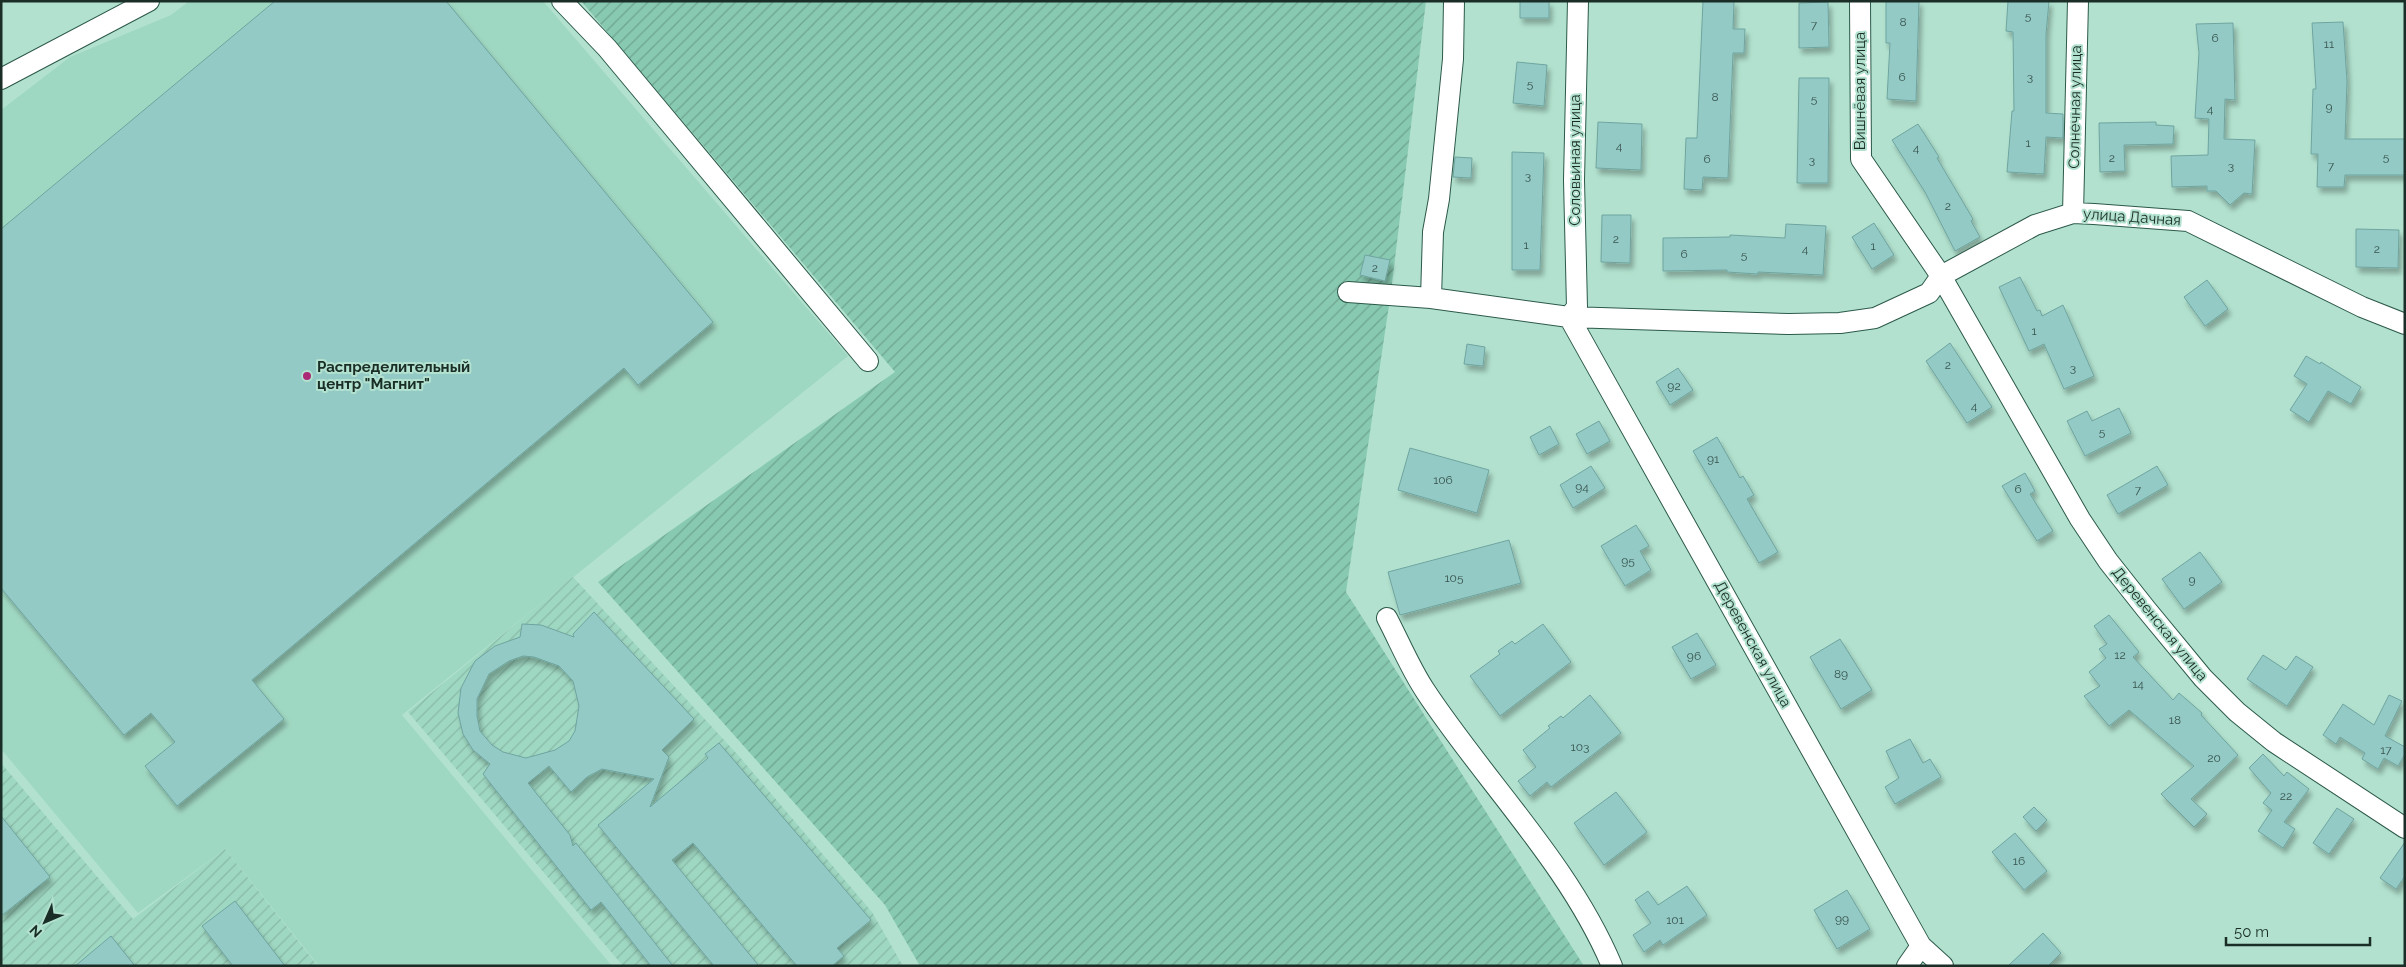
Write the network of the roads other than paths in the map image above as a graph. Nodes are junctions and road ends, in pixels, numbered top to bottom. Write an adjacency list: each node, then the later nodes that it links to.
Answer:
1 (149, 1): 7 (street)
2 (562, 1): 14 (street)
3 (1454, 1): 11 (street)
4 (1578, 1): 12 (street, Соловьиная улица)
5 (1860, 1): 9 (street, Вишнёвая улица)
6 (2078, 1): 8 (street, Солнечная улица)
7 (1, 80)
8 (2073, 213): 9 (street, улица Дачная); 13 (street, улица Дачная)
9 (1941, 276): 12 (street); 16 (street, Деревенская улица)
10 (1348, 292): 11 (street)
11 (1431, 298): 12 (street)
12 (1570, 316): 17 (street, Деревенская улица)
13 (2405, 324)
14 (868, 362)
15 (1387, 618): 18 (street)
16 (2405, 828)
17 (1921, 946): 19 (street); 20 (street, Деревенская улица)
18 (1612, 966)
19 (1907, 966)
20 (1943, 966)

